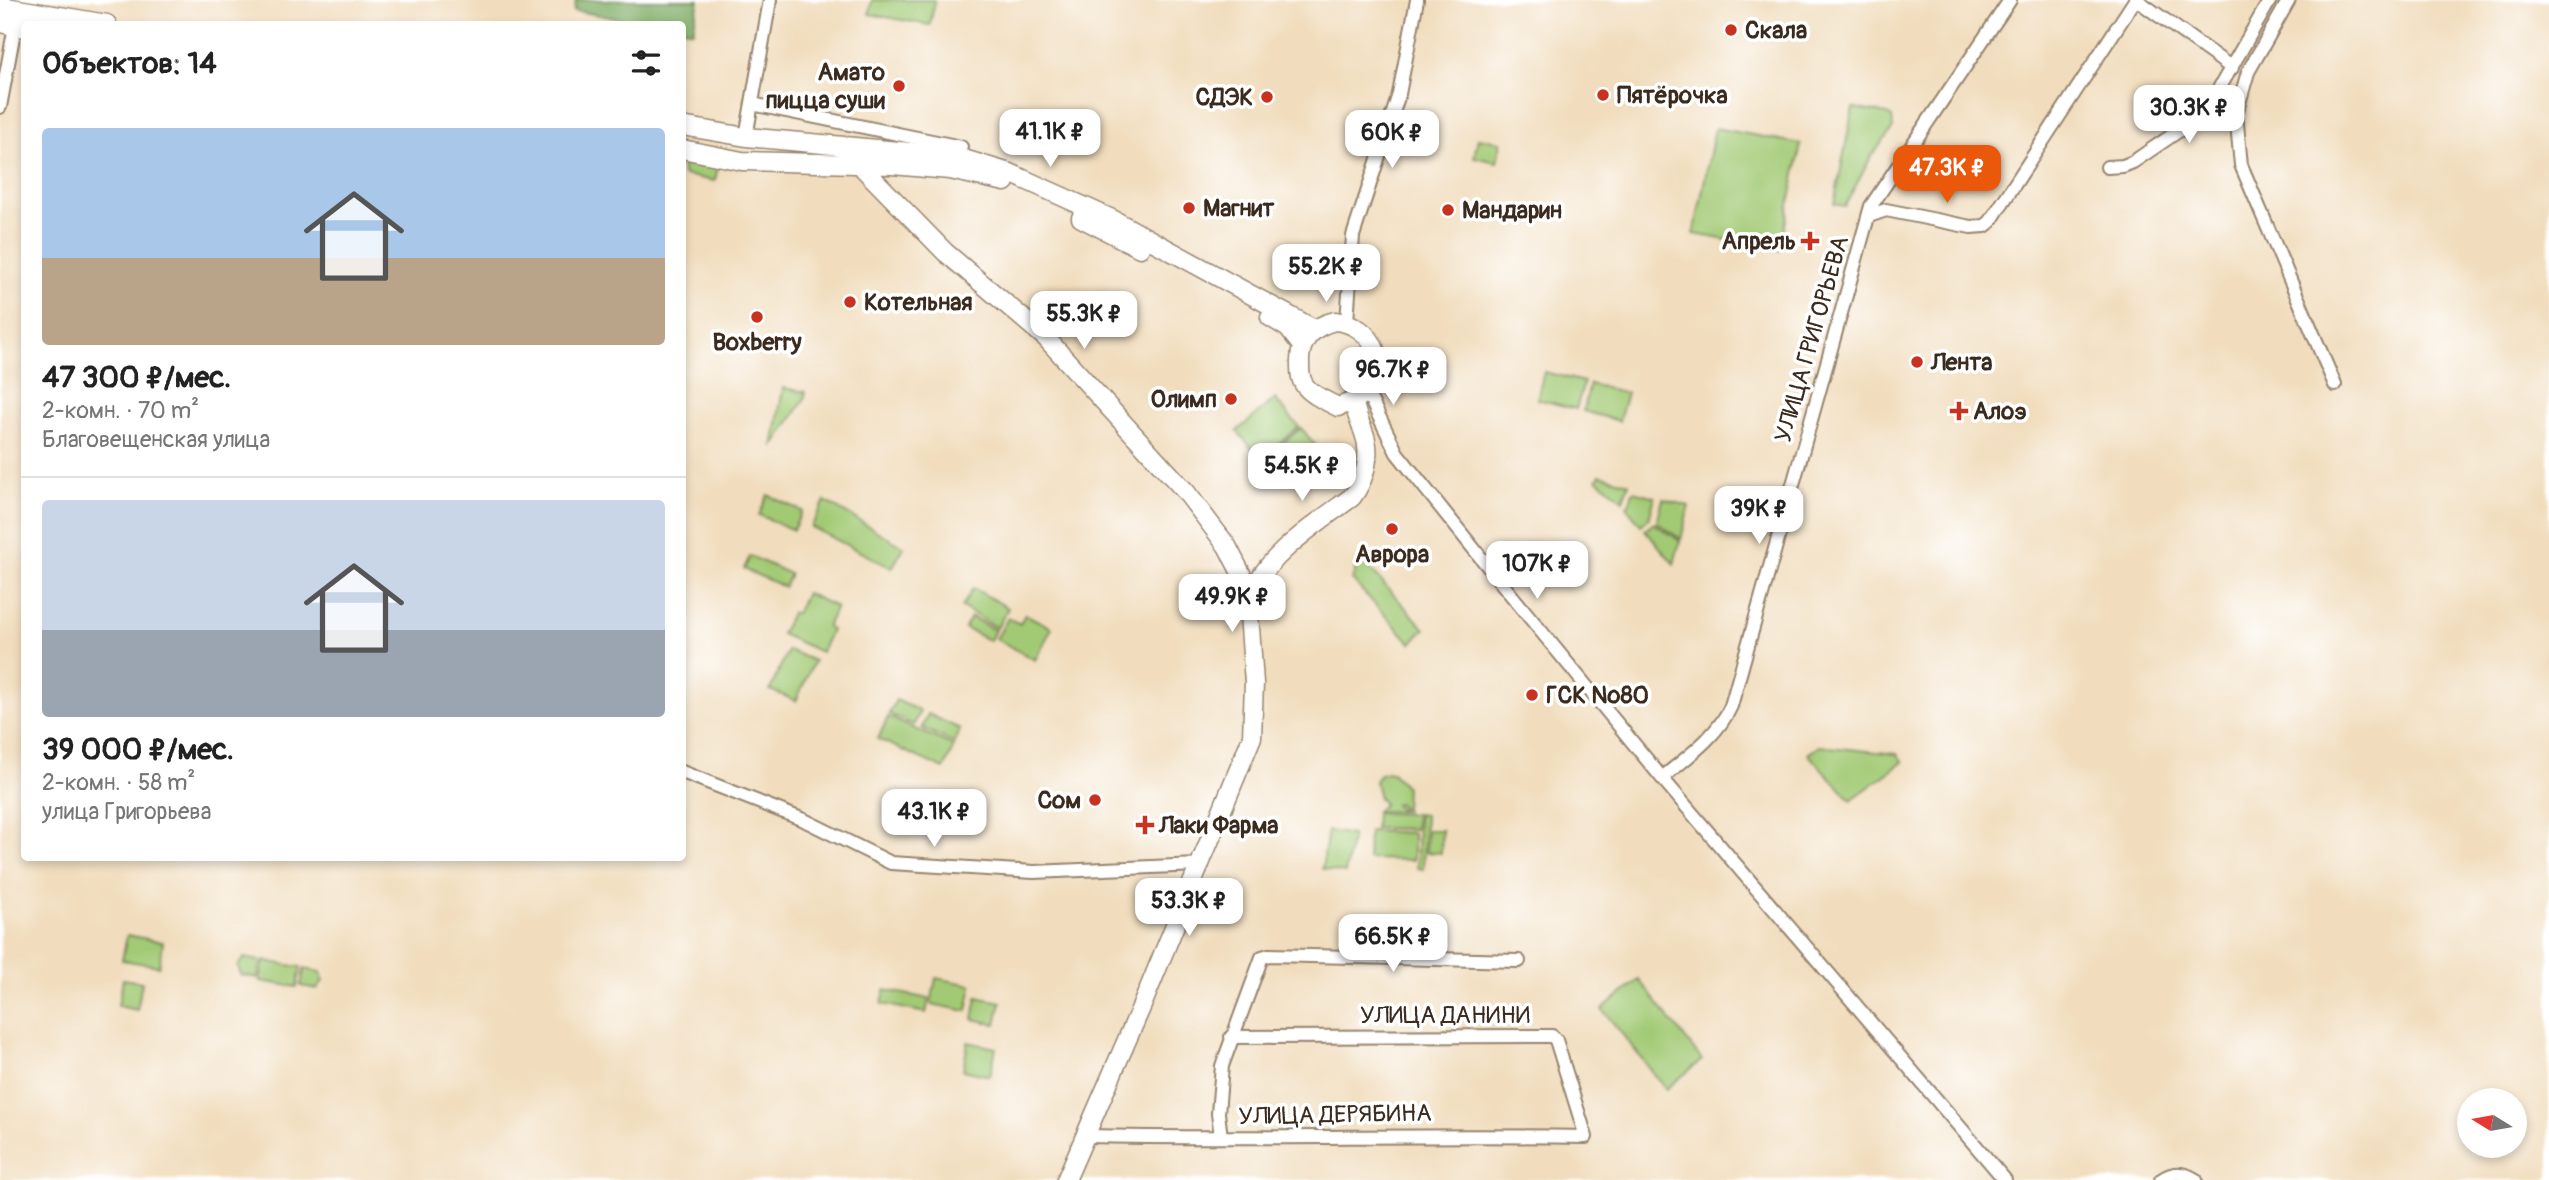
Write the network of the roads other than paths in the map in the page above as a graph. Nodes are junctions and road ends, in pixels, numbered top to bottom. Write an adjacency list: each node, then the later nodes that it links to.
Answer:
1 (770, 0): 11 (street)
2 (1417, 0): 21 (street)
3 (2010, 0): 20 (street, УЛИЦА ГРИГОРЬЕВА)
4 (2136, 0): 10 (street); 20 (street)
5 (2270, 0): 10 (street)
6 (2289, 0): 24 (street)
7 (0, 6): 8 (street)
8 (16, 17): 9 (street); 12 (street)
9 (68, 21)
10 (2232, 68): 18 (street)
11 (752, 104): 14 (street); 15 (street)
12 (0, 107)
13 (686, 127): 14 (street)
14 (746, 136): 17 (street); 22 (street)
15 (961, 147)
16 (686, 150): 17 (street)
17 (742, 161): 19 (street)
18 (2107, 167)
19 (877, 174): 23 (street); 28 (street)
20 (1869, 216): 31 (street, УЛИЦА ГРИГОРЬЕВА)
21 (1347, 322): 22 (street); 25 (street)
22 (1314, 329): 23 (street)
23 (1302, 346): 25 (street)
24 (2335, 385)
25 (1353, 399): 26 (street); 27 (street); 28 (street)
26 (1389, 439): 27 (street); 31 (street)
27 (1367, 446): 29 (street)
28 (1247, 573): 29 (street)
29 (1254, 683): 32 (street)
30 (686, 774): 32 (street)
31 (1662, 778): 39 (street)
32 (1199, 865): 35 (street)
33 (1519, 961): 34 (street)
34 (1231, 1037): 36 (street); 37 (street, УЛИЦА ДАНИНИ)
35 (1085, 1136): 36 (street, УЛИЦА ДЕРЯБИНА); 38 (street)
36 (1221, 1137): 37 (street, УЛИЦА ДЕРЯБИНА)
37 (1586, 1137)
38 (1066, 1180)
39 (2005, 1180)
40 (2161, 1180): 41 (street)
41 (2196, 1180)

